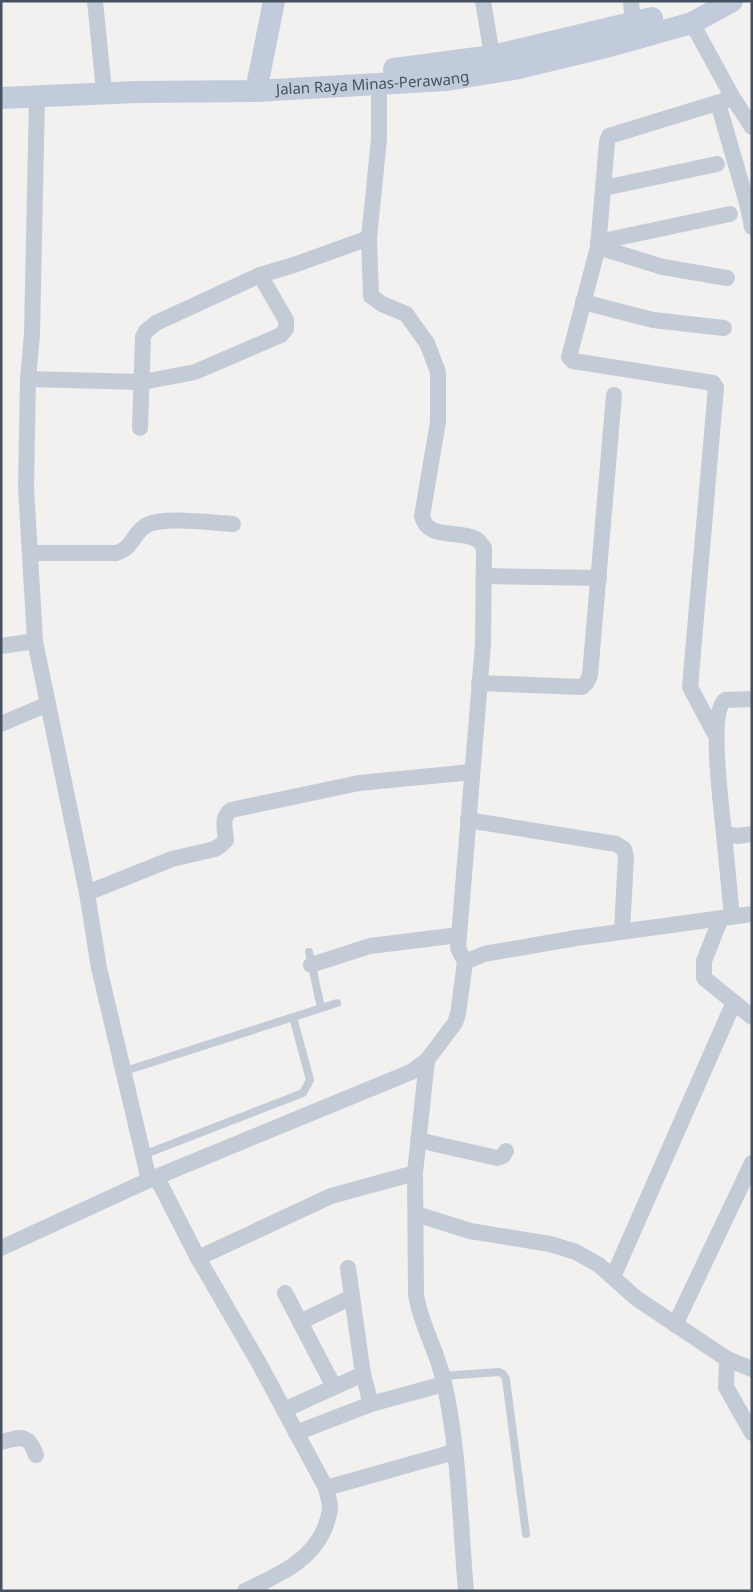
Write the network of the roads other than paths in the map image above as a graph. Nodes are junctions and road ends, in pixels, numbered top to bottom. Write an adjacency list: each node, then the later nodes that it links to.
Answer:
1 (95, 1): 10 (street)
2 (274, 1): 12 (main road)
3 (483, 1): 9 (street)
4 (631, 1): 8 (street)
5 (702, 1): 8 (main road, Jalan Raya Minas-Perawang)
6 (732, 1): 7 (main road, Jalan Raya Minas-Perawang)
7 (692, 23): 11 (main road, Jalan Raya Minas-Perawang); 16 (street)
8 (633, 24): 9 (main road, Jalan Raya Minas-Perawang)
9 (492, 56): 12 (main road, Jalan Raya Minas-Perawang)
10 (103, 81): 12 (main road, Jalan Raya Minas-Perawang); 13 (main road, Jalan Raya Minas-Perawang)
11 (379, 83): 12 (main road, Jalan Raya Minas-Perawang); 22 (street)
12 (257, 84): 14 (main road, Jalan Raya Minas-Perawang)
13 (1, 86)
14 (37, 97): 15 (main road, Jalan Raya Minas-Perawang); 28 (street)
15 (1, 98)
16 (726, 100): 17 (street); 19 (street); 21 (street)
17 (752, 127)
18 (717, 164): 19 (street)
19 (604, 188): 23 (street)
20 (730, 214): 23 (street)
21 (752, 227)
22 (369, 238): 24 (street); 34 (street)
23 (598, 244): 25 (street); 26 (street)
24 (260, 275): 29 (street); 29 (street)
25 (727, 278)
26 (583, 302): 27 (street); 42 (street)
27 (724, 328)
28 (28, 379): 29 (street); 33 (street)
29 (142, 382): 31 (street)
30 (614, 395): 35 (street)
31 (140, 428)
32 (233, 524): 33 (street)
33 (30, 553): 36 (street)
34 (484, 576): 35 (street); 38 (street)
35 (598, 578): 38 (street)
36 (35, 641): 37 (street); 40 (street)
37 (1, 646)
38 (479, 683): 43 (street)
39 (752, 699): 42 (street)
40 (48, 704): 41 (street); 47 (street)
41 (1, 724)
42 (715, 734): 45 (street)
43 (472, 772): 44 (street); 47 (street)
44 (468, 820): 50 (street); 51 (street)
45 (724, 834): 46 (street); 49 (street)
46 (752, 834)
47 (87, 893): 60 (street)
48 (752, 914): 49 (street)
49 (727, 918): 50 (street); 55 (street)
50 (622, 930): 53 (street)
51 (460, 935): 52 (street); 53 (street)
52 (310, 959): 56 (lane)
53 (465, 962): 59 (street)
54 (337, 1002): 56 (lane)
55 (734, 1002): 58 (street); 71 (street)
56 (321, 1008): 57 (lane)
57 (293, 1017): 60 (lane); 63 (lane)
58 (752, 1017)
59 (427, 1060): 61 (street); 66 (street)
60 (122, 1072): 63 (street)
61 (418, 1140): 62 (street); 65 (street)
62 (506, 1151)
63 (143, 1155): 66 (street)
64 (752, 1163): 75 (street)
65 (415, 1173): 67 (street); 69 (street)
66 (153, 1179): 68 (street); 69 (street)
67 (416, 1214): 71 (street); 79 (street)
68 (1, 1248)
69 (198, 1258): 82 (street)
70 (348, 1268): 73 (street)
71 (613, 1277): 75 (street)
72 (285, 1293): 74 (street)
73 (352, 1297): 74 (street); 78 (street)
74 (300, 1322): 80 (street)
75 (675, 1325): 76 (street)
76 (727, 1359): 77 (street); 84 (street)
77 (751, 1368)
78 (363, 1374): 80 (street); 81 (street)
79 (443, 1380): 81 (street); 86 (street); 89 (lane)
80 (334, 1387): 82 (street)
81 (371, 1404): 83 (street)
82 (284, 1410): 83 (street)
83 (296, 1432): 88 (street)
84 (752, 1433)
85 (1, 1442): 87 (street)
86 (454, 1452): 88 (street); 91 (street)
87 (36, 1455)
88 (326, 1488): 90 (street)
89 (526, 1534)
90 (245, 1591)
91 (466, 1591)

